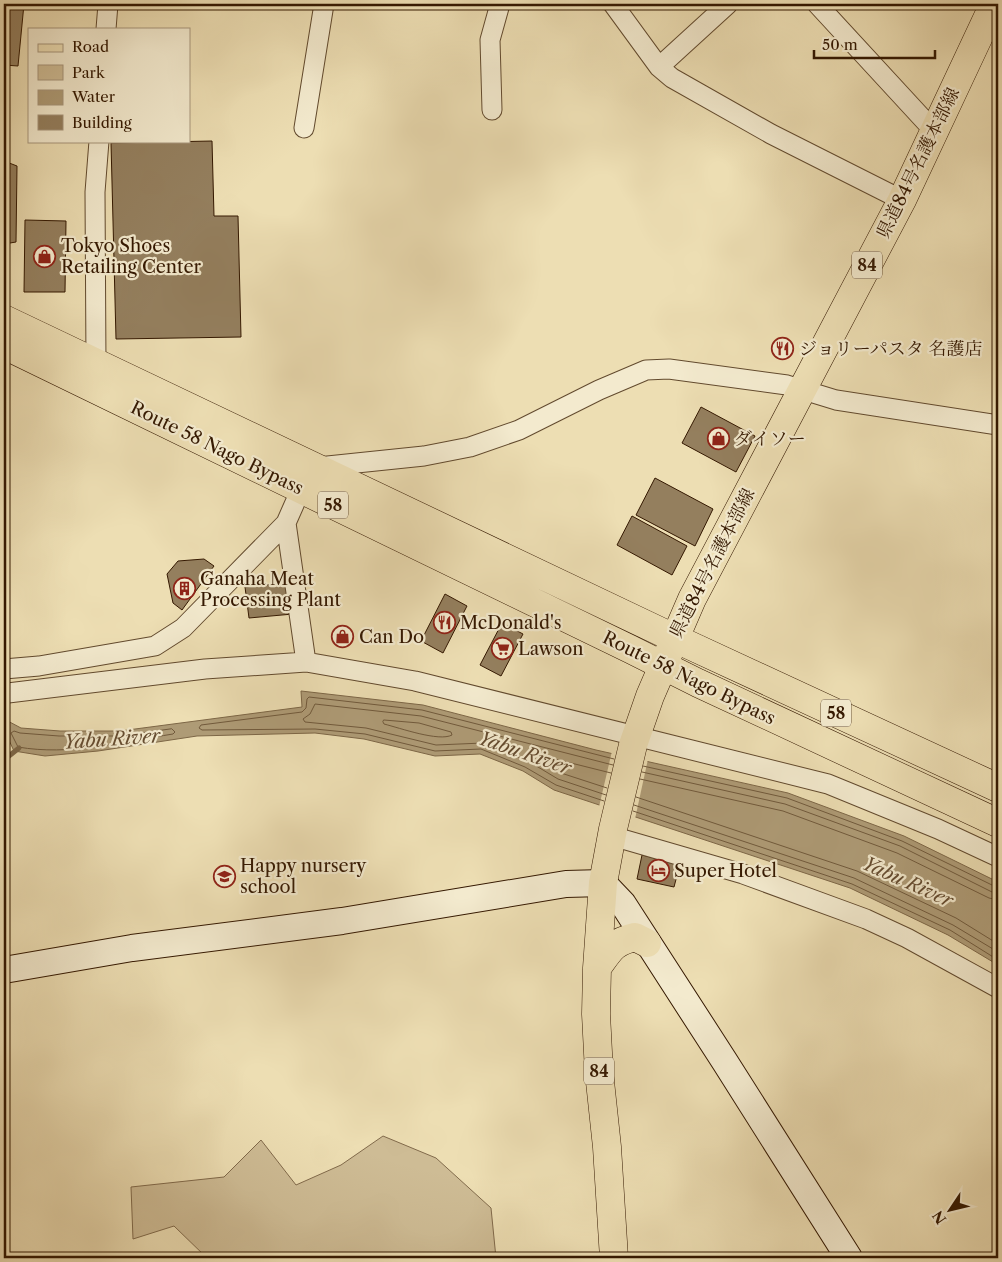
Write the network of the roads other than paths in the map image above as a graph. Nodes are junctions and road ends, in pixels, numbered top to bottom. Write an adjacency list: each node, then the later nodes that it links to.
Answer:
1 (108, 4): 8 (street)
2 (324, 4): 11 (street)
3 (500, 4): 10 (street)
4 (613, 4): 9 (street)
5 (728, 4): 9 (street)
6 (816, 4): 12 (street)
7 (994, 4): 12 (main road, 県道84号名護本部線 / 84)
8 (106, 28)
9 (659, 67): 14 (street)
10 (492, 110)
11 (304, 128)
12 (935, 132): 14 (main road, 県道84号名護本部線 / 84)
13 (99, 142): 17 (street)
14 (902, 200): 18 (main road, 県道84号名護本部線 / 84)
15 (4, 320): 17 (main road, Route 58 Nago Bypass / 58)
16 (4, 345): 21 (main road, Route 58 Nago Bypass / 58)
17 (96, 364): 20 (main road, Route 58 Nago Bypass / 58)
18 (801, 391): 19 (street); 20 (street); 23 (main road, 県道84号名護本部線 / 84)
19 (998, 425)
20 (316, 467): 23 (main road, Route 58 Nago Bypass / 58)
21 (301, 489): 22 (street); 25 (main road, Route 58 Nago Bypass / 58)
22 (286, 523): 24 (street); 26 (street)
23 (674, 638): 25 (main road, 県道84号名護本部線 / 84); 29 (main road, Route 58 Nago Bypass / 58)
24 (306, 662): 27 (street); 28 (street)
25 (662, 666): 28 (main road, 県道84号名護本部線 / 84); 30 (main road, Route 58 Nago Bypass / 58)
26 (4, 669)
27 (4, 691)
28 (634, 741): 31 (main road, 県道84号名護本部線 / 84); 32 (street)
29 (998, 788)
30 (998, 824)
31 (613, 833): 33 (main road, 県道84号名護本部線 / 84); 37 (street)
32 (998, 857)
33 (603, 883): 34 (street); 35 (main road, 県道84号名護本部線 / 84); 36 (street)
34 (647, 943): 35 (main road); 39 (street)
35 (597, 968): 38 (main road, 県道84号名護本部線 / 84)
36 (4, 970)
37 (998, 988)
38 (614, 1258)
39 (849, 1258)

